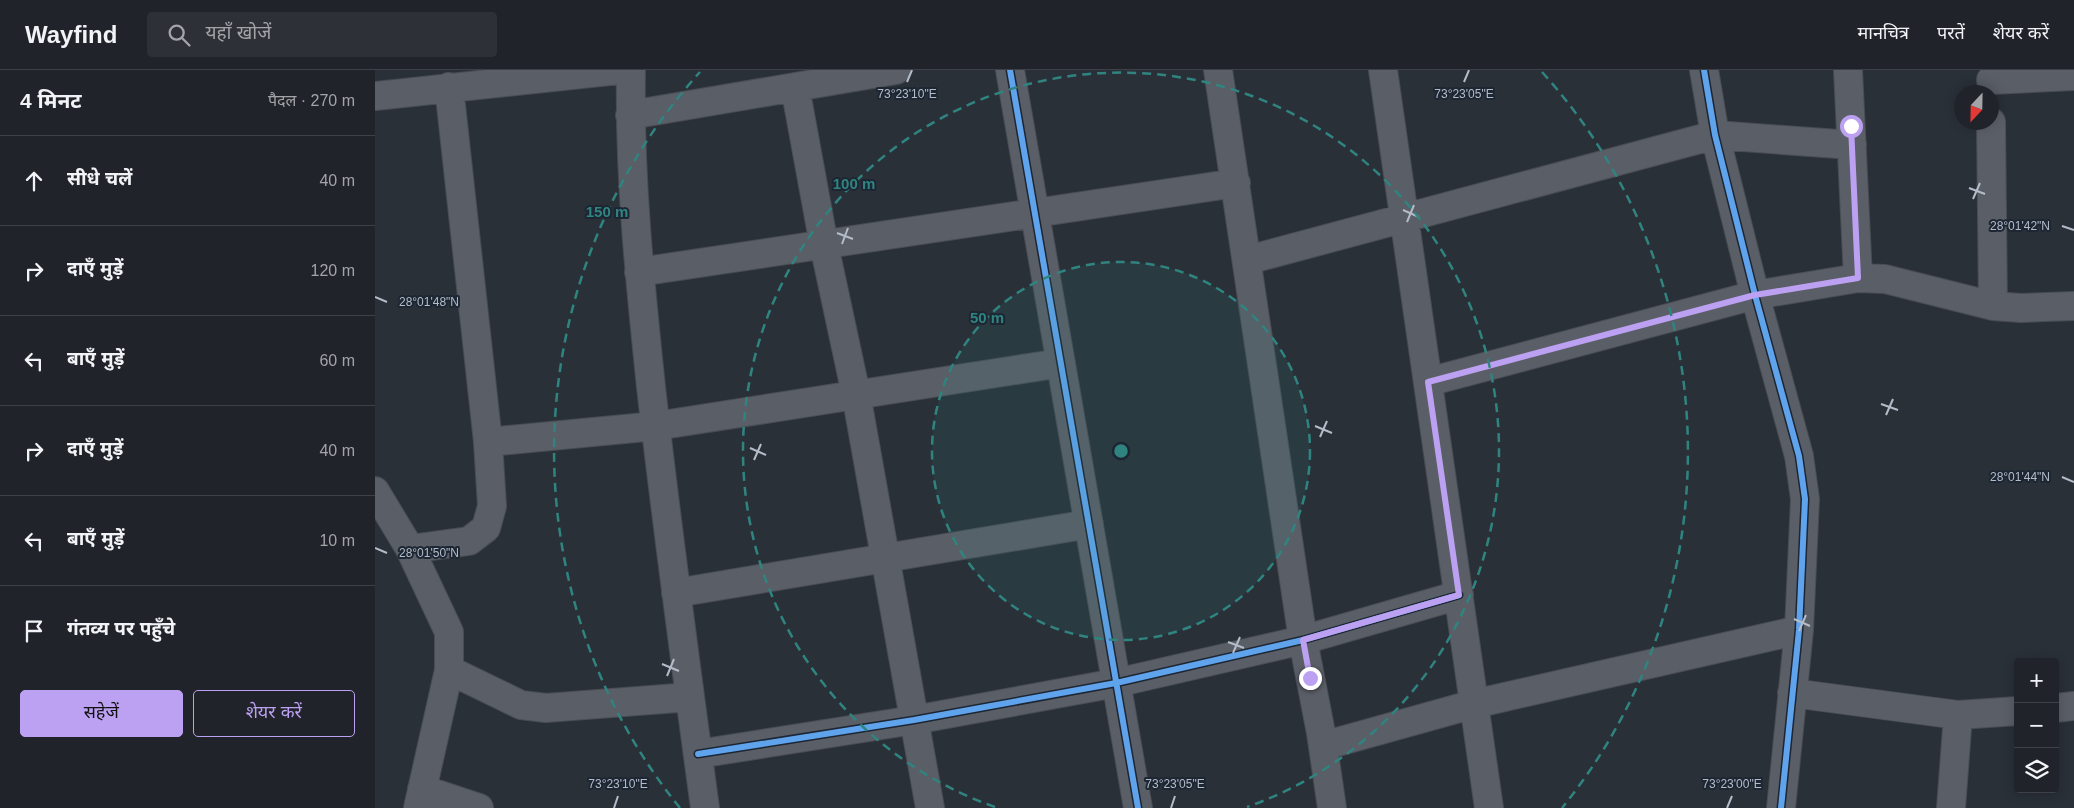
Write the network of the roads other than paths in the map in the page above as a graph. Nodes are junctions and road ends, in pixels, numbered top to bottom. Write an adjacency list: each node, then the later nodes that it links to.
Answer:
1 (619, 70): 10 (street)
2 (631, 70): 16 (street)
3 (895, 70): 9 (street)
4 (1011, 70): 21 (street)
5 (1219, 70): 20 (street)
6 (1383, 70): 22 (street)
7 (1704, 70): 18 (street)
8 (1848, 70): 19 (street)
9 (849, 74): 14 (street)
10 (496, 76): 13 (street)
11 (2074, 76): 12 (street)
12 (1991, 81)
13 (449, 87): 15 (street); 34 (street)
14 (795, 87): 16 (street); 23 (street)
15 (375, 96)
16 (630, 115): 25 (street)
17 (1991, 130): 28 (street)
18 (1715, 136): 19 (street); 22 (street); 27 (street)
19 (1852, 145): 26 (street)
20 (1236, 183): 21 (street); 24 (street)
21 (1035, 213): 23 (street); 30 (street)
22 (1405, 218): 24 (street); 31 (street)
23 (824, 244): 25 (street); 32 (street)
24 (1248, 260): 42 (street)
25 (639, 272): 33 (street)
26 (1858, 278): 27 (street); 28 (street)
27 (1755, 295): 31 (street); 41 (street)
28 (1993, 306): 29 (street)
29 (2074, 306)
30 (1061, 363): 32 (street); 36 (street)
31 (1428, 382): 40 (street)
32 (856, 394): 33 (street); 38 (street)
33 (655, 426): 34 (street); 39 (street)
34 (488, 442): 37 (street)
35 (375, 491): 37 (street)
36 (1089, 524): 38 (street); 44 (street)
37 (411, 549): 43 (street)
38 (885, 557): 39 (street); 52 (street)
39 (676, 593): 46 (street)
40 (1459, 595): 42 (street); 47 (street)
41 (1799, 630): 45 (street); 47 (street)
42 (1303, 640): 44 (street); 53 (street)
43 (449, 670): 46 (street); 55 (street)
44 (1116, 683): 52 (street); 59 (street)
45 (1792, 693): 51 (street); 62 (street)
46 (690, 697): 54 (street)
47 (1474, 704): 53 (street); 61 (street)
48 (2074, 706): 49 (street)
49 (2059, 708)
50 (2014, 711): 51 (street)
51 (1958, 715): 63 (street)
52 (914, 720): 54 (street); 58 (street)
53 (1323, 746): 60 (street)
54 (698, 754): 57 (street)
55 (420, 798): 56 (street)
56 (479, 808)
57 (705, 808)
58 (930, 808)
59 (1138, 808)
60 (1332, 808)
61 (1489, 808)
62 (1781, 808)
63 (1951, 808)

